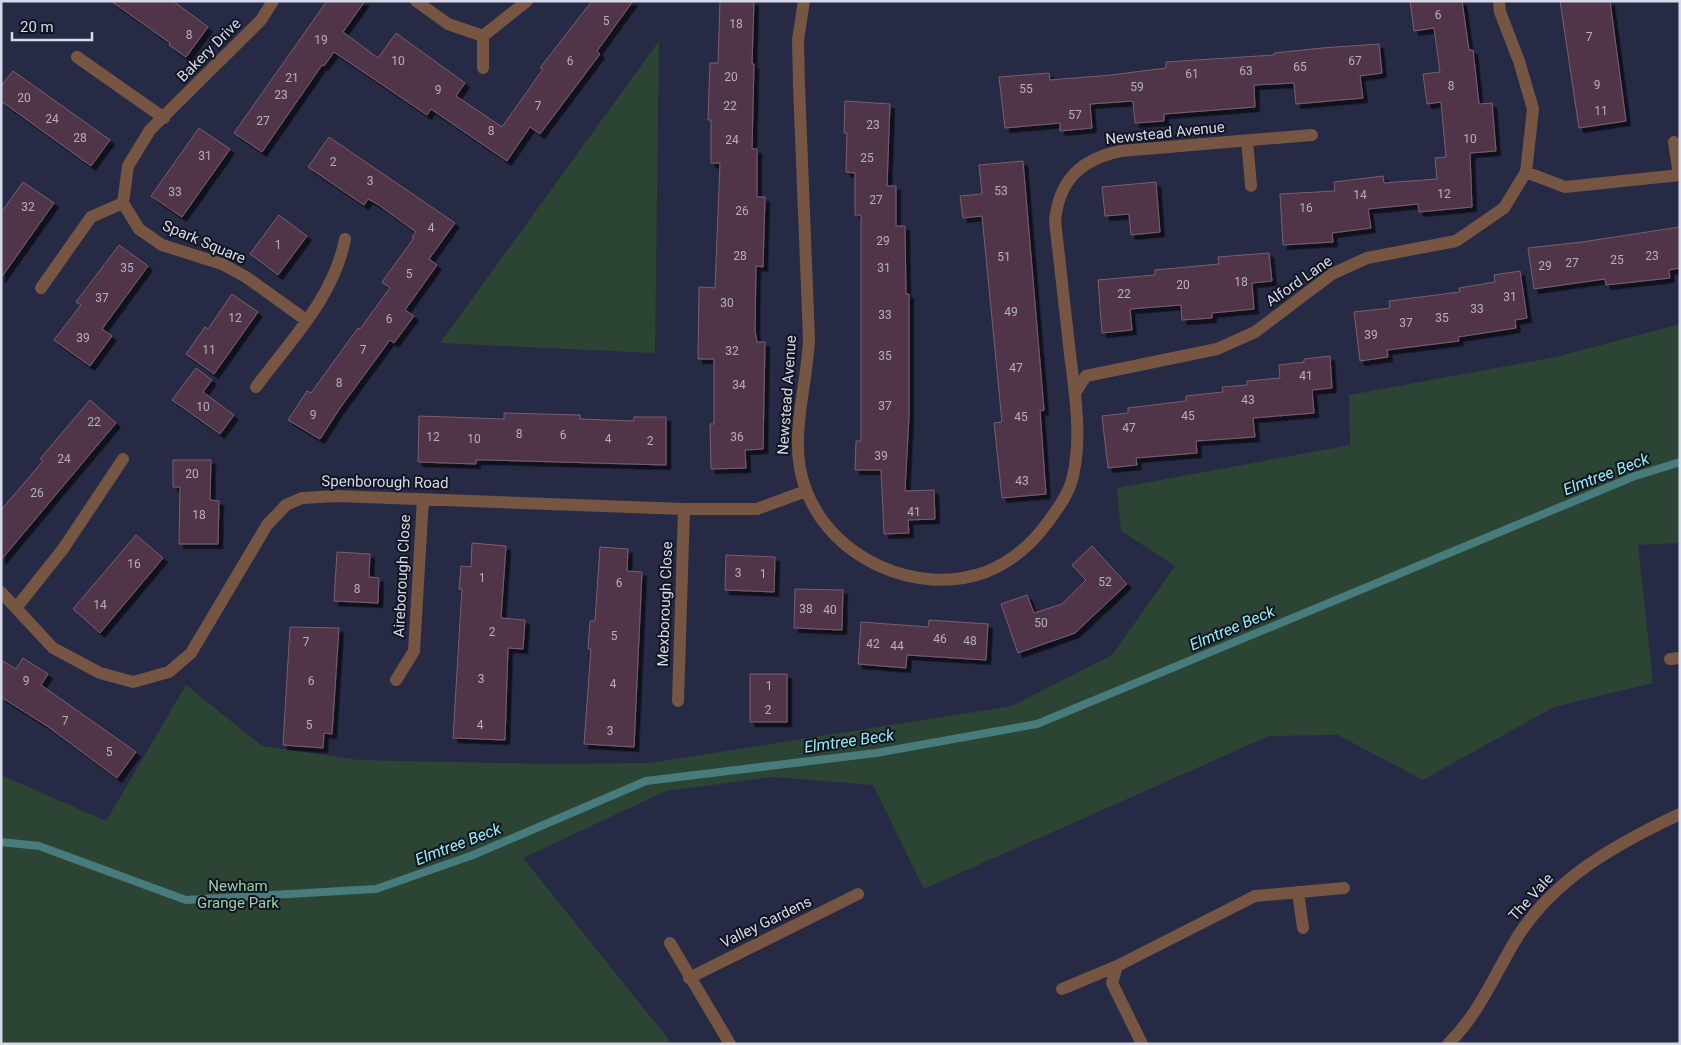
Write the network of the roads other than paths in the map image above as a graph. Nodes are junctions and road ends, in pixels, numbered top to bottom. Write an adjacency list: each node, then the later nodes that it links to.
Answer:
1 (273, 1): 9 (street, Bakery Drive)
2 (416, 1): 6 (street)
3 (527, 1): 6 (street)
4 (804, 1): 23 (street, Newstead Avenue)
5 (1499, 1): 13 (street, Alford Lane)
6 (483, 36): 8 (street)
7 (77, 57): 9 (street)
8 (483, 68)
9 (164, 118): 16 (street, Bakery Drive)
10 (1312, 135): 11 (street, Newstead Avenue)
11 (1247, 142): 15 (street, Newstead Avenue); 21 (street, Newstead Avenue)
12 (1674, 142): 14 (street)
13 (1526, 172): 14 (street); 21 (street, Alford Lane)
14 (1679, 175)
15 (1250, 186)
16 (124, 203): 18 (street); 19 (street, Spark Square)
17 (345, 240): 19 (street)
18 (41, 288)
19 (306, 320): 20 (street)
20 (256, 387)
21 (1075, 393): 23 (street, Newstead Avenue)
22 (122, 459): 27 (street)
23 (806, 491): 25 (street, Spenborough Road)
24 (423, 499): 25 (street, Spenborough Road); 27 (street, Spenborough Road); 28 (street, Aireborough Close)
25 (684, 508): 29 (street, Mexborough Close)
26 (1, 592): 27 (street, Spenborough Road)
27 (16, 608)
28 (396, 680)
29 (678, 701)
30 (1680, 814): 41 (street, The Vale)
31 (1344, 888): 32 (street)
32 (1298, 892): 34 (street); 36 (street)
33 (858, 894): 37 (street, Valley Gardens)
34 (1303, 928)
35 (670, 943): 37 (street)
36 (1117, 966): 38 (street); 40 (street)
37 (689, 978): 39 (street)
38 (1062, 989)
39 (730, 1044)
40 (1142, 1044)
41 (1448, 1044)

